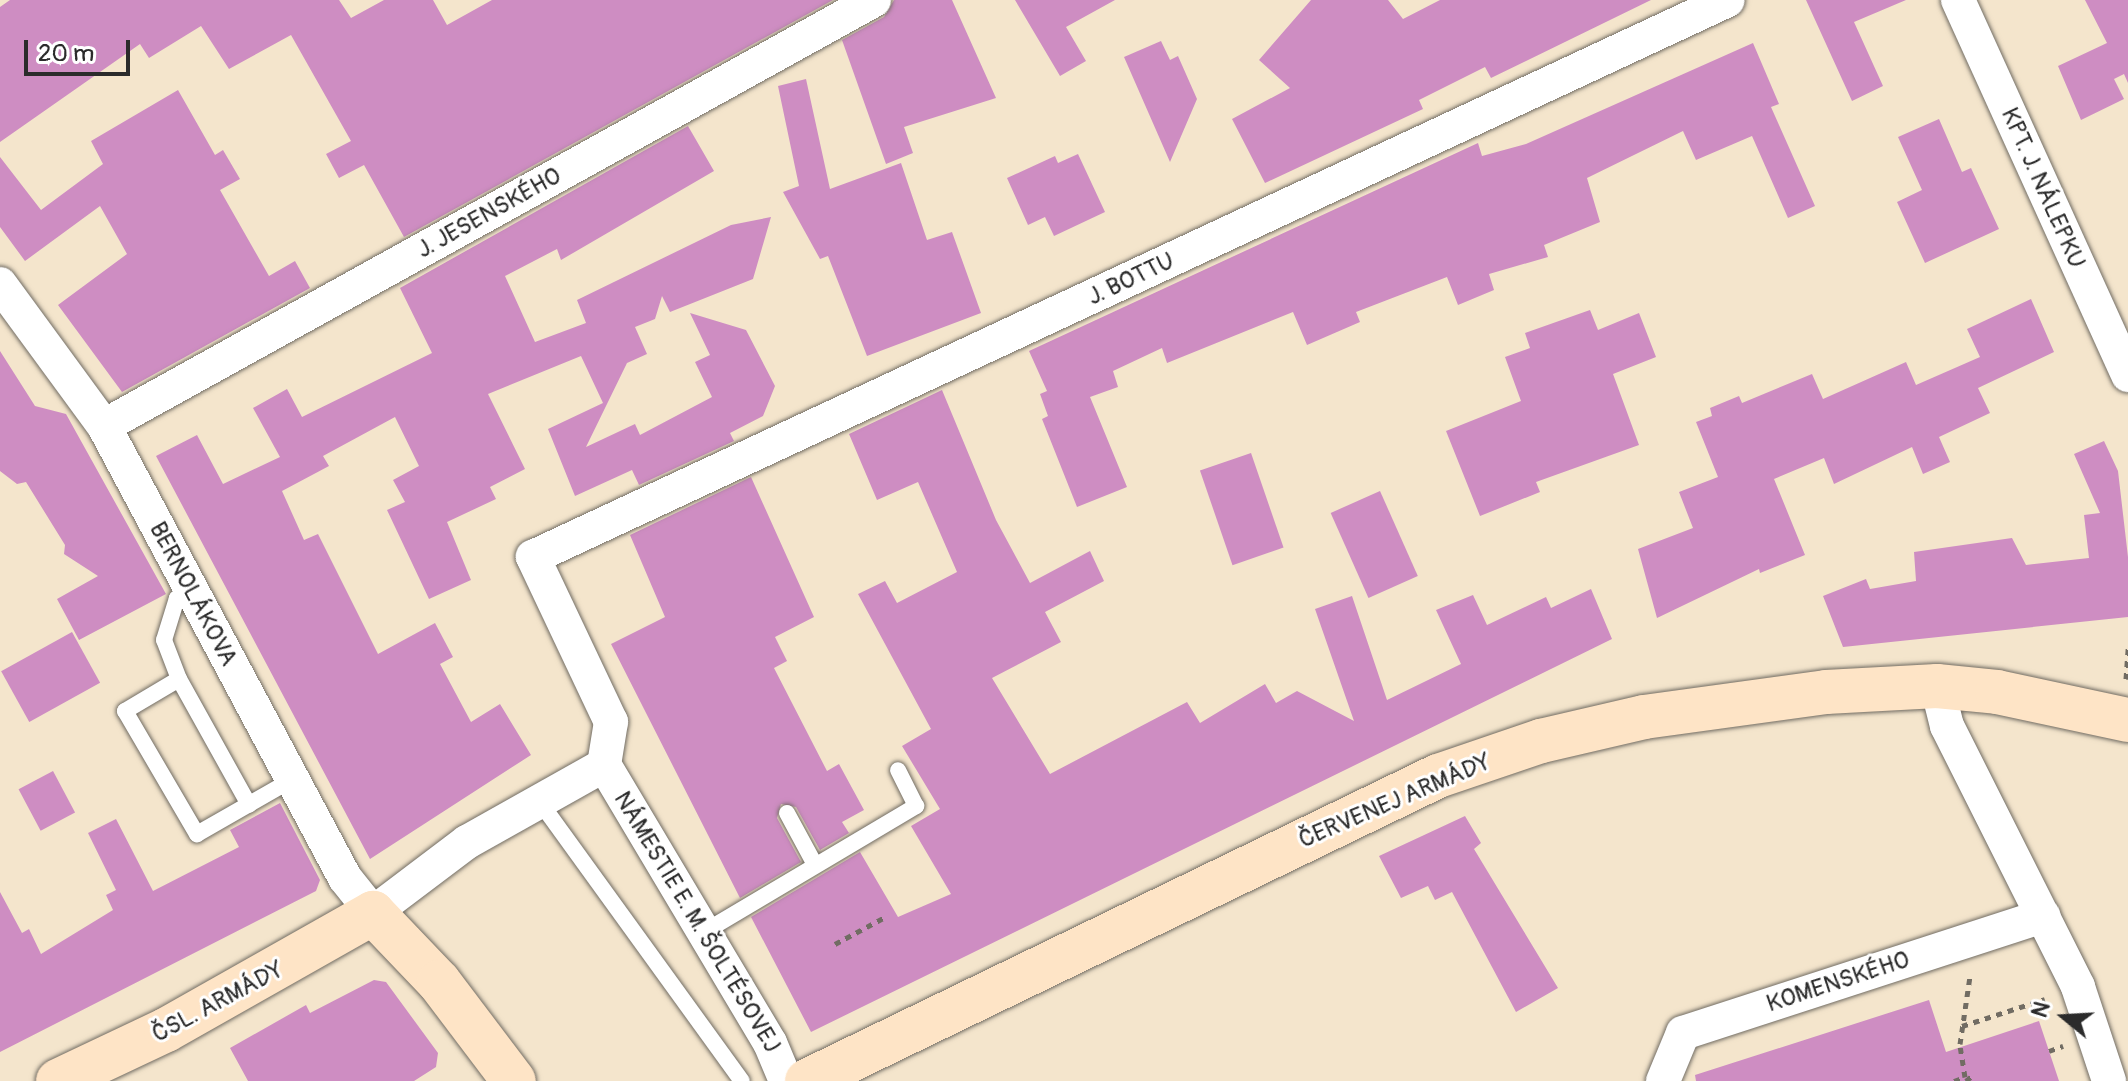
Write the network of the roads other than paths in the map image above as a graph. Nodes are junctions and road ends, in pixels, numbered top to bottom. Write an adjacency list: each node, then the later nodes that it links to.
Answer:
1 (874, 0): 6 (street, J. JESENSKÉHO)
2 (1728, 0): 7 (street, J. BOTTU)
3 (1958, 0): 5 (street, KPT. J. NÁLEPKU)
4 (0, 284): 6 (street, BERNOLÁKOVA)
5 (2128, 375)
6 (104, 426): 8 (street, BERNOLÁKOVA)
7 (533, 557): 12 (street, NÁMESTIE E. M. ŠOLTÉSOVEJ)
8 (191, 591): 9 (lane); 14 (street, BERNOLÁKOVA)
9 (179, 679): 16 (lane); 16 (lane)
10 (1937, 686): 11 (street, ČERVENEJ ARMÁDY); 20 (street); 26 (street, ČERVENEJ ARMÁDY)
11 (2126, 709)
12 (604, 765): 15 (street, NÁMESTIE E. M. ŠOLTÉSOVEJ); 21 (street, NÁMESTIE E. M. ŠOLTÉSOVEJ)
13 (898, 770): 18 (lane)
14 (293, 779): 16 (lane); 19 (street, BERNOLÁKOVA)
15 (537, 798): 19 (street, NÁMESTIE E. M. ŠOLTÉSOVEJ); 24 (lane, NÁMESTIE E. M. ŠOLTÉSOVEJ)
16 (249, 805)
17 (787, 813): 18 (lane)
18 (814, 863): 21 (lane)
19 (373, 913): 22 (street, ČSL. ARMÁDY); 23 (street)
20 (2044, 916): 27 (street, KOMENSKÉHO); 28 (street)
21 (704, 932): 25 (street, NÁMESTIE E. M. ŠOLTÉSOVEJ)
22 (58, 1081)
23 (514, 1081)
24 (742, 1081)
25 (786, 1081)
26 (807, 1081)
27 (1663, 1081)
28 (2109, 1081)

